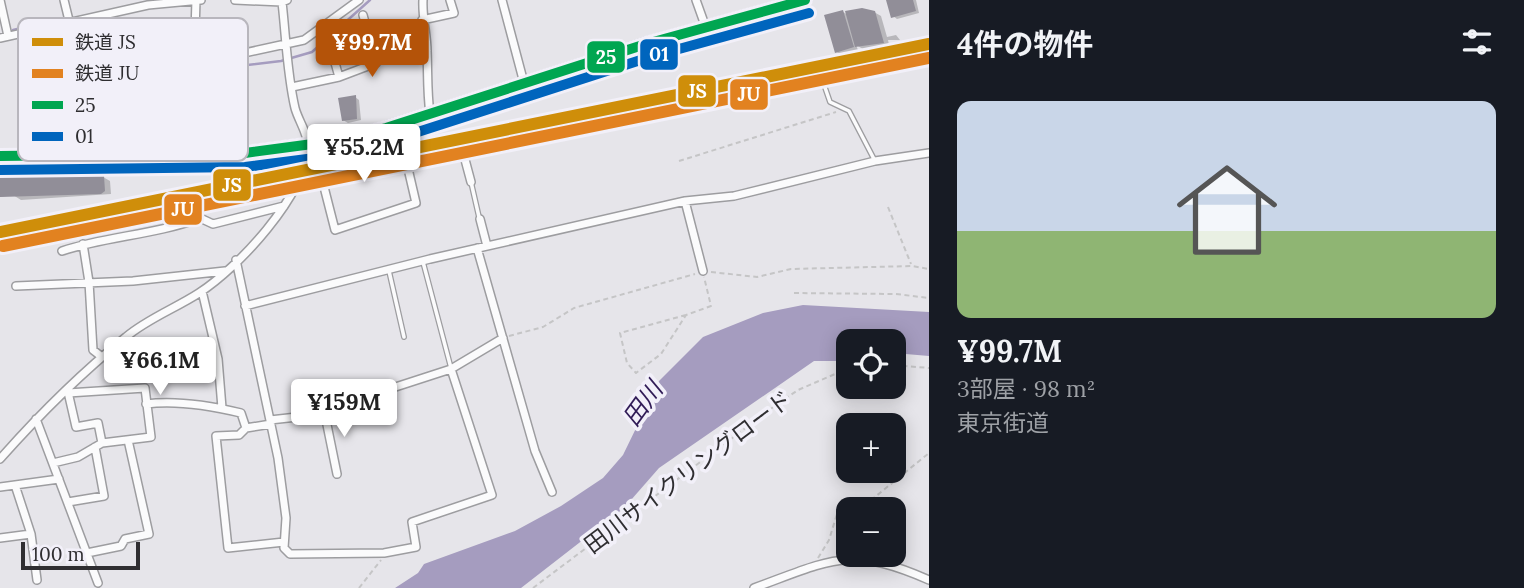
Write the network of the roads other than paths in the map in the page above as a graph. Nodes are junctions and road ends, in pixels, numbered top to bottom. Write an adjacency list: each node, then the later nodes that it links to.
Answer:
1 (64, 0): 14 (street)
2 (198, 0): 15 (street); 16 (street)
3 (236, 0): 11 (street)
4 (359, 0): 20 (street)
5 (423, 0): 17 (street)
6 (450, 0): 17 (street)
7 (502, 0): 26 (street)
8 (696, 0): 18 (street)
9 (805, 0): 12 (highway)
10 (0, 1): 19 (street)
11 (284, 1): 20 (street)
12 (759, 7): 18 (highway)
13 (363, 15): 24 (street)
14 (68, 18)
15 (88, 18)
16 (197, 18)
17 (422, 20): 28 (street)
18 (706, 28): 26 (highway)
19 (4, 37)
20 (287, 44): 22 (street); 27 (street)
21 (330, 45): 24 (street)
22 (248, 52)
23 (929, 54): 25 (street)
24 (339, 76): 27 (street)
25 (821, 76): 34 (lane); 36 (street)
26 (524, 83): 28 (highway)
27 (292, 87): 29 (street)
28 (430, 114): 29 (highway)
29 (309, 145): 30 (highway); 37 (street)
30 (248, 153)
31 (929, 153): 34 (street)
32 (0, 156): 33 (highway)
33 (18, 156)
34 (875, 162): 38 (street)
35 (322, 179): 35 (street); 37 (street)
36 (471, 182): 40 (lane)
37 (299, 184): 39 (street)
38 (685, 201): 42 (street); 49 (street)
39 (285, 205): 41 (street); 45 (street)
40 (480, 219): 42 (street)
41 (83, 244): 44 (street); 50 (street)
42 (487, 246): 43 (street)
43 (477, 248): 46 (street); 55 (street)
44 (62, 251)
45 (236, 260): 47 (street); 53 (street)
46 (423, 262): 48 (street); 57 (lane)
47 (226, 271): 50 (street); 52 (street)
48 (389, 271): 53 (street); 54 (lane)
49 (703, 271)
50 (89, 282): 51 (street); 56 (street)
51 (16, 286)
52 (202, 291): 56 (street); 60 (street)
53 (245, 306): 63 (street)
54 (404, 337)
55 (503, 338): 57 (street); 73 (street)
56 (102, 357): 58 (street)
57 (451, 369): 61 (street); 77 (street)
58 (67, 391): 59 (street); 62 (street); 66 (street)
59 (146, 404): 60 (street); 65 (street)
60 (222, 408): 64 (street)
61 (324, 410): 63 (street); 69 (street)
62 (36, 419): 67 (street); 68 (street)
63 (270, 422): 64 (street); 77 (street)
64 (246, 428): 77 (street)
65 (128, 440): 66 (street); 78 (street)
66 (99, 445): 68 (street); 74 (street)
67 (0, 459)
68 (53, 464): 70 (street)
69 (337, 474)
70 (59, 479): 71 (street); 74 (street)
71 (15, 485): 72 (street); 75 (street)
72 (0, 486)
73 (552, 492)
74 (68, 502): 78 (street)
75 (31, 534): 76 (street); 79 (street)
76 (0, 538)
77 (284, 542)
78 (87, 553): 81 (street)
79 (37, 580)
80 (929, 580): 82 (street)
81 (98, 583)
82 (754, 588)

